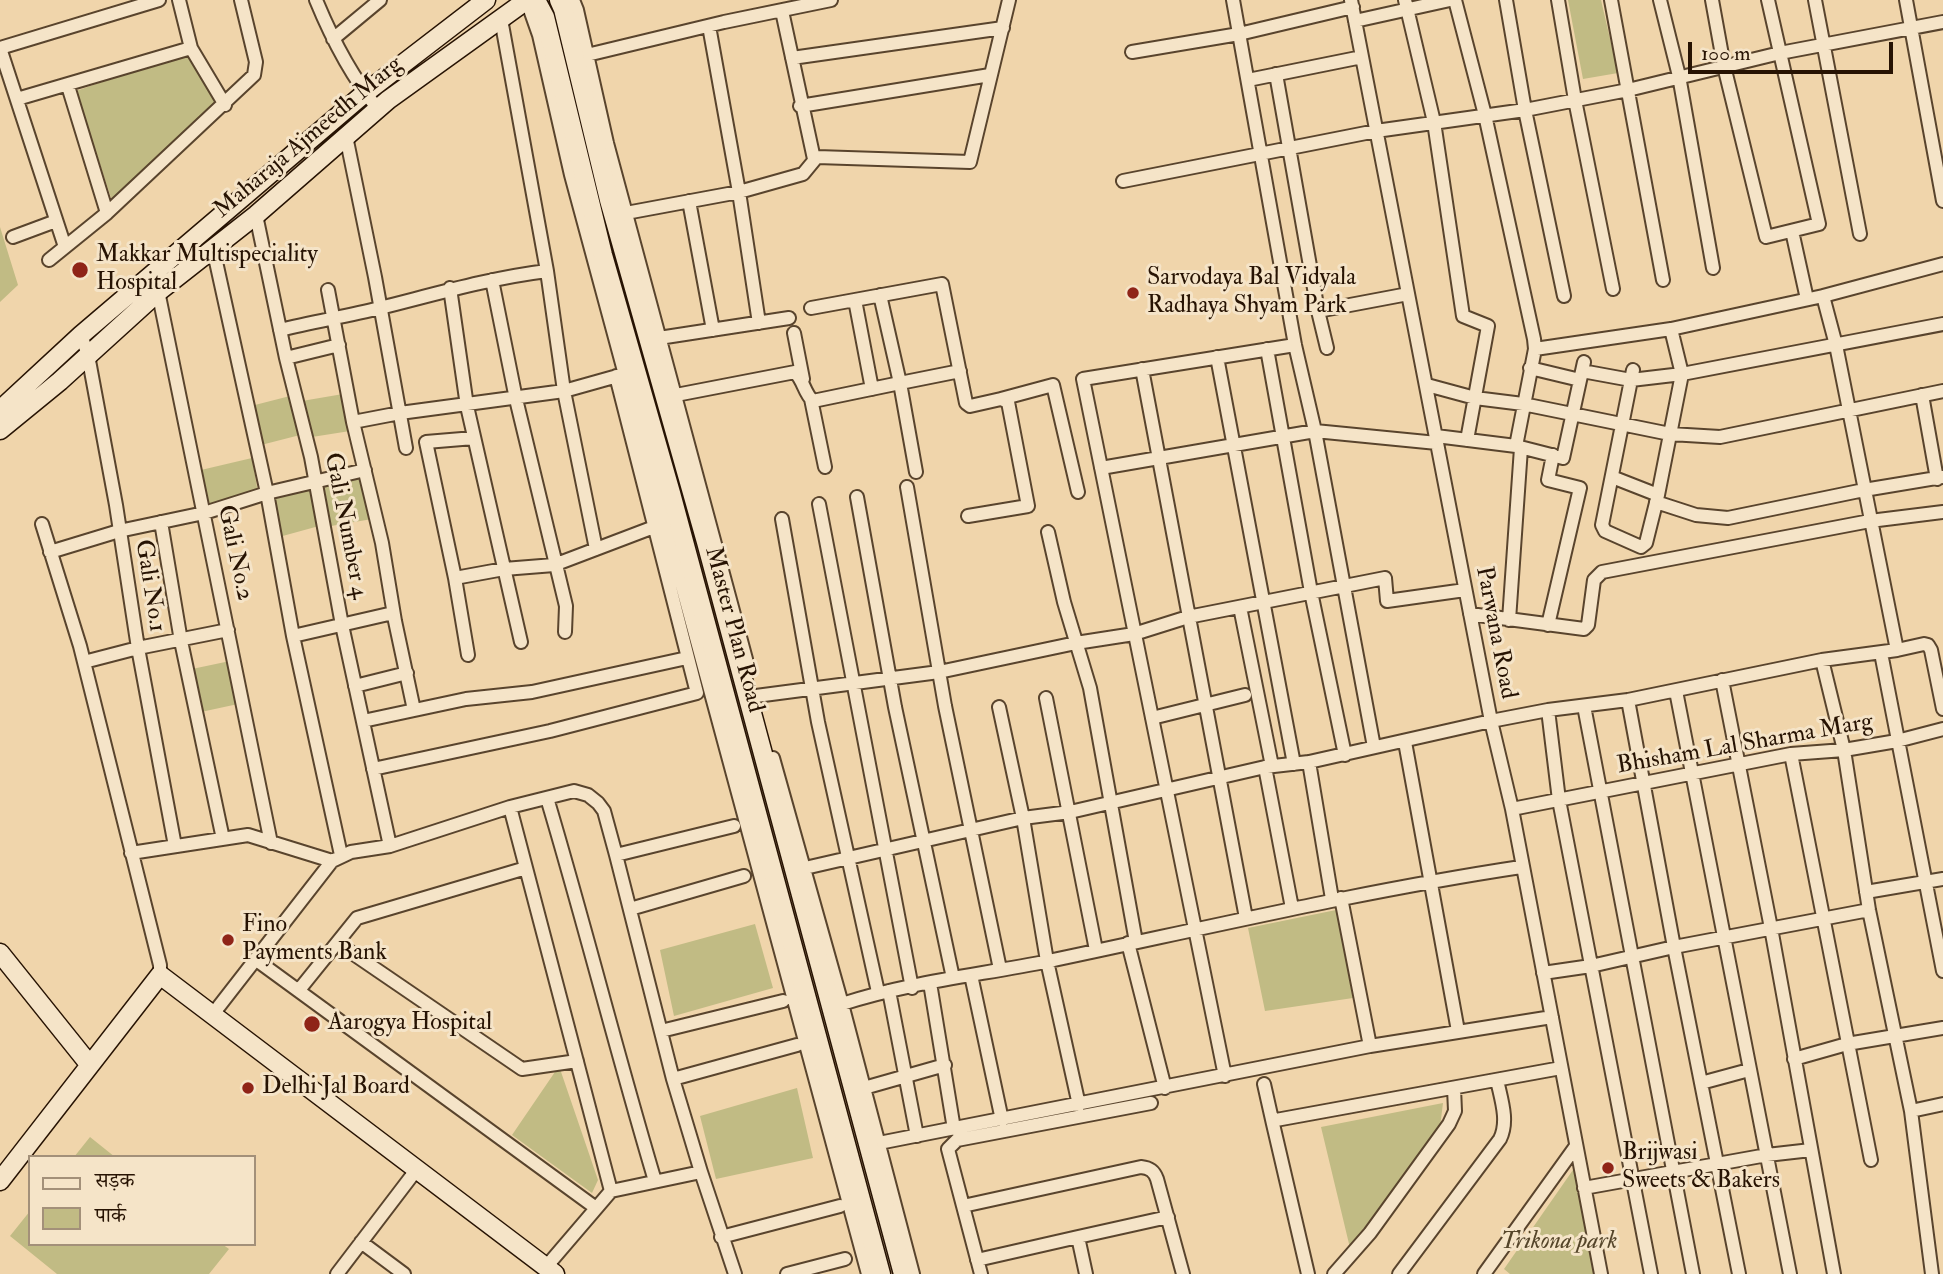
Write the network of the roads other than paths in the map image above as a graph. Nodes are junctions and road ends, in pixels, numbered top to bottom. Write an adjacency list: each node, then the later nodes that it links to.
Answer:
1 (159, 0): 35 (street)
2 (179, 0): 36 (street)
3 (241, 0): 52 (street)
4 (316, 0): 33 (street)
5 (380, 0): 33 (street)
6 (486, 0): 49 (main road)
7 (527, 0): 26 (main road, Maharaja Ajmeedh Marg); 120 (street)
8 (536, 0): 365 (main road, Master Plan Road)
9 (559, 0): 304 (main road, Master Plan Road)
10 (573, 0): 39 (street)
11 (831, 0): 25 (street)
12 (1009, 0): 30 (street)
13 (1233, 0): 32 (street)
14 (1453, 0): 24 (street); 56 (street)
15 (1506, 0): 55 (street)
16 (1558, 0): 51 (street)
17 (1611, 0): 48 (street)
18 (1660, 0): 45 (street)
19 (1712, 0): 42 (street)
20 (1768, 0): 38 (street)
21 (1815, 0): 34 (street)
22 (1906, 0): 31 (street)
23 (1352, 4): 27 (street, Parwana Road); 32 (street)
24 (1406, 5): 27 (street); 57 (street)
25 (782, 11): 29 (street); 41 (street)
26 (501, 19): 54 (main road, Maharaja Ajmeedh Marg); 79 (street)
27 (1355, 21): 40 (street, Parwana Road)
28 (1943, 22): 31 (street)
29 (709, 26): 39 (street); 64 (street)
30 (1003, 28): 41 (street); 44 (street)
31 (1911, 28): 34 (street); 66 (street)
32 (1239, 34): 37 (street); 46 (street)
33 (333, 40): 49 (street)
34 (1822, 44): 38 (street); 72 (street)
35 (0, 48): 50 (street)
36 (191, 48): 47 (street); 52 (street)
37 (1132, 52)
38 (1780, 53): 42 (street); 71 (street)
39 (587, 55): 68 (street)
40 (1362, 57): 43 (street); 58 (street, Parwana Road)
41 (792, 58): 53 (street)
42 (1724, 66): 45 (street); 71 (street)
43 (1276, 74): 46 (street); 60 (street)
44 (990, 75): 53 (street); 62 (street)
45 (1679, 76): 48 (street); 78 (street)
46 (1248, 80): 61 (street)
47 (68, 86): 50 (street); 67 (street)
48 (1628, 90): 51 (street); 82 (street)
49 (365, 93): 54 (street); 80 (main road)
50 (16, 99): 70 (street)
51 (1575, 100): 55 (street); 84 (street)
52 (225, 105): 67 (street)
53 (800, 106): 62 (street)
54 (378, 108): 59 (main road, Maharaja Ajmeedh Marg)
55 (1525, 110): 56 (street); 89 (street)
56 (1485, 114): 57 (street); 110 (street)
57 (1434, 122): 58 (street); 130 (street)
58 (1376, 131): 60 (street); 87 (street, Parwana Road)
59 (346, 136): 69 (main road, Maharaja Ajmeedh Marg); 93 (street)
60 (1289, 148): 61 (street); 95 (street)
61 (1261, 153): 63 (street); 107 (street)
62 (814, 159): 64 (street)
63 (1124, 181)
64 (739, 192): 65 (street); 98 (street)
65 (689, 201): 68 (street); 102 (street)
66 (1943, 201)
67 (107, 213): 74 (street)
68 (626, 213): 105 (street)
69 (256, 215): 75 (main road, Maharaja Ajmeedh Marg); 101 (street, Gali Number 4)
70 (56, 221): 73 (street); 74 (street)
71 (1792, 231): 91 (street)
72 (1860, 234)
73 (13, 237)
74 (65, 247): 76 (street)
75 (213, 248): 86 (main road, Maharaja Ajmeedh Marg); 164 (street)
76 (49, 260)
77 (1943, 264): 90 (street)
78 (1713, 268)
79 (547, 271): 81 (street); 126 (street)
80 (154, 272): 86 (street, Gali No.2); 104 (main road)
81 (492, 279): 83 (street); 133 (street)
82 (1663, 279)
83 (450, 288): 93 (street); 135 (street)
84 (1613, 289)
85 (328, 290): 96 (street)
86 (158, 292): 112 (main road, Maharaja Ajmeedh Marg); 169 (street, Gali No.2)
87 (1408, 294): 95 (street); 124 (street, Parwana Road)
88 (880, 295): 92 (street); 117 (street); 123 (street)
89 (1564, 296)
90 (1823, 296): 91 (street); 108 (street)
91 (1807, 299): 100 (street)
92 (855, 300): 94 (street); 125 (street)
93 (380, 308): 96 (street); 138 (street)
94 (811, 308)
95 (1318, 311): 109 (street)
96 (335, 318): 101 (street); 106 (street)
97 (789, 318): 98 (street)
98 (760, 323): 102 (street)
99 (1943, 324): 108 (street)
100 (1671, 329): 110 (street); 119 (street)
101 (280, 330): 114 (street, Gali Number 4)
102 (713, 330): 105 (street)
103 (794, 333): 122 (street)
104 (81, 335): 112 (street, Gali No.1); 136 (main road)
105 (659, 338): 128 (street)
106 (339, 345): 114 (street); 140 (street)
107 (1295, 345): 111 (street); 143 (street)
108 (1836, 345): 119 (street); 137 (street)
109 (1327, 348)
110 (1535, 348): 115 (street)
111 (1267, 349): 113 (street); 145 (street)
112 (88, 355): 142 (main road, Maharaja Ajmeedh Marg); 176 (street, Gali No.1)
113 (1217, 357): 116 (street); 149 (street)
114 (286, 358): 160 (street, Gali Number 4)
115 (1530, 368): 118 (street); 134 (street)
116 (1142, 369): 153 (street); 155 (street)
117 (960, 371): 123 (street); 132 (street)
118 (1582, 371): 121 (street); 139 (street)
119 (1682, 374): 121 (street); 144 (street)
120 (620, 375): 126 (street); 175 (street); 364 (street)
121 (1632, 375): 141 (street)
122 (803, 380): 128 (street); 131 (street)
123 (900, 383): 125 (street); 157 (street)
124 (1427, 385): 130 (street); 147 (street, Parwana Road)
125 (872, 389): 131 (street)
126 (564, 391): 133 (street); 178 (street)
127 (1943, 391): 129 (street)
128 (676, 395): 218 (street)
129 (1922, 395): 137 (street); 159 (street)
130 (1475, 398): 134 (street); 148 (street)
131 (811, 399): 154 (street)
132 (1001, 399): 163 (street); 170 (street)
133 (516, 400): 135 (street); 180 (street)
134 (1523, 404): 139 (street); 150 (street)
135 (467, 406): 138 (street); 146 (street)
136 (0, 410)
137 (1849, 411): 144 (street); 162 (street)
138 (400, 413): 140 (street); 151 (street)
139 (1573, 414): 141 (street); 152 (street)
140 (354, 422): 156 (street)
141 (1623, 424): 144 (street); 158 (street)
142 (0, 430)
143 (1315, 431): 145 (street); 147 (street); 183 (street)
144 (1670, 434): 166 (street)
145 (1283, 435): 149 (street); 185 (street)
146 (474, 438): 181 (street); 182 (street)
147 (1436, 439): 148 (street); 184 (street, Parwana Road)
148 (1467, 440): 150 (street)
149 (1234, 444): 153 (street); 186 (street)
150 (1519, 447): 152 (street); 191 (street)
151 (406, 448)
152 (1553, 455): 193 (street)
153 (1159, 459): 155 (street); 190 (street)
154 (825, 467)
155 (1101, 468): 196 (street)
156 (365, 470): 160 (street); 188 (street)
157 (916, 472)
158 (1612, 477): 166 (street); 166 (street)
159 (1940, 478): 162 (street)
160 (316, 480): 164 (street); 192 (street, Gali Number 4)
161 (907, 487): 209 (street)
162 (1864, 491): 166 (street); 172 (street)
163 (1078, 492)
164 (267, 493): 169 (street); 197 (street)
165 (857, 497): 211 (street)
166 (1657, 499)
167 (819, 504): 213 (street)
168 (1943, 512): 172 (street)
169 (204, 513): 173 (street); 194 (street, Gali No.2)
170 (968, 516)
171 (782, 519): 215 (street)
172 (1870, 521): 193 (street); 202 (street)
173 (161, 522): 176 (street); 198 (street)
174 (42, 524): 179 (street)
175 (654, 527): 178 (street); 205 (street)
176 (119, 531): 179 (street); 201 (street, Gali No.1)
177 (1048, 532): 200 (street)
178 (596, 549): 180 (street)
179 (50, 552): 207 (street)
180 (554, 565): 181 (street); 195 (street)
181 (504, 569): 182 (street); 199 (street)
182 (455, 578): 204 (street)
183 (1343, 585): 184 (street); 185 (street); 233 (street)
184 (1465, 590): 189 (street, Parwana Road)
185 (1311, 592): 186 (street); 236 (street)
186 (1263, 602): 187 (street); 239 (street)
187 (1240, 607): 190 (street); 240 (street)
188 (393, 613): 192 (street); 210 (street)
189 (1470, 614): 191 (street); 229 (street, Parwana Road)
190 (1188, 617): 196 (street); 221 (street)
191 (1509, 620): 193 (street)
192 (342, 625): 197 (street); 214 (street, Gali Number 4)
193 (1548, 625)
194 (228, 630): 198 (street); 258 (street, Gali No.2)
195 (565, 632)
196 (1134, 634): 200 (street); 227 (street)
197 (293, 636): 265 (street)
198 (180, 640): 201 (street); 256 (street)
199 (521, 642)
200 (1076, 643): 209 (street); 248 (street)
201 (138, 648): 207 (street); 259 (street, Gali No.1)
202 (1897, 650): 203 (street); 208 (street)
203 (1881, 653): 206 (street); 232 (street)
204 (468, 655)
205 (687, 658): 225 (street); 241 (street)
206 (1822, 660): 212 (street); 234 (street)
207 (84, 662): 262 (street)
208 (1938, 665): 224 (street)
209 (939, 672): 211 (street); 255 (street)
210 (407, 673): 214 (street); 225 (street)
211 (890, 680): 213 (street); 257 (street)
212 (1722, 680): 216 (street); 238 (street)
213 (853, 685): 215 (street); 261 (street)
214 (355, 686): 228 (street, Gali Number 4)
215 (813, 690): 218 (street); 264 (street)
216 (1676, 691): 220 (street); 242 (street)
217 (1245, 695): 221 (street)
218 (756, 696): 268 (street)
219 (1046, 698): 252 (street)
220 (1628, 700): 222 (street); 244 (street)
221 (1205, 706): 227 (street); 243 (street)
222 (1584, 706): 226 (street); 246 (street)
223 (999, 708): 253 (street)
224 (1943, 709)
225 (414, 710): 228 (street)
226 (1548, 710): 229 (street); 249 (street)
227 (1152, 718): 245 (street)
228 (363, 721): 241 (street, Gali Number 4)
229 (1491, 721): 231 (street); 251 (street, Parwana Road)
230 (1943, 729): 232 (street, Bhisham Lal Sharma Marg)
231 (1405, 741): 233 (street); 271 (street)
232 (1897, 741): 234 (street, Bhisham Lal Sharma Marg); 272 (street)
233 (1374, 747): 236 (street)
234 (1843, 750): 235 (street, Bhisham Lal Sharma Marg); 273 (street)
235 (1791, 754): 238 (street, Bhisham Lal Sharma Marg); 278 (street)
236 (1345, 755): 237 (street)
237 (1310, 762): 239 (street); 274 (street)
238 (1740, 763): 242 (street, Bhisham Lal Sharma Marg); 280 (street)
239 (1294, 764): 240 (street)
240 (1269, 766): 243 (street); 275 (street)
241 (373, 769): 260 (street, Gali Number 4)
242 (1693, 773): 244 (street, Bhisham Lal Sharma Marg); 282 (street)
243 (1219, 776): 245 (street); 279 (street)
244 (1643, 783): 246 (street, Bhisham Lal Sharma Marg); 285 (street)
245 (1167, 788): 248 (street); 281 (street)
246 (1600, 791): 249 (street, Bhisham Lal Sharma Marg); 288 (street)
247 (547, 798): 250 (street); 263 (street); 347 (street)
248 (1112, 800): 252 (street); 283 (street)
249 (1559, 800): 251 (street, Bhisham Lal Sharma Marg); 291 (street)
250 (510, 807): 260 (street); 267 (street)
251 (1512, 809): 266 (street, Parwana Road)
252 (1070, 812): 253 (street); 286 (street)
253 (1023, 818): 255 (street); 290 (street)
254 (734, 826): 263 (street)
255 (972, 830): 257 (street); 292 (street)
256 (223, 839): 258 (street); 259 (street)
257 (924, 842): 261 (street); 297 (street)
258 (271, 843): 265 (street)
259 (175, 845): 262 (street)
260 (390, 846): 265 (street)
261 (886, 848): 264 (street); 299 (street)
262 (131, 853): 295 (street)
263 (616, 855): 276 (street)
264 (848, 857): 268 (street); 301 (street)
265 (336, 858): 289 (street)
266 (1521, 867): 271 (street); 294 (street, Parwana Road)
267 (526, 868): 284 (street); 314 (street)
268 (805, 868): 304 (street)
269 (744, 876): 276 (street)
270 (1943, 879): 272 (street)
271 (1429, 881): 274 (street); 308 (street)
272 (1925, 883): 273 (street); 293 (street)
273 (1866, 892): 277 (street)
274 (1336, 899): 275 (street); 312 (street)
275 (1292, 908): 279 (street)
276 (630, 909): 307 (street)
277 (1869, 910): 278 (street); 309 (street)
278 (1823, 918): 280 (street); 310 (street)
279 (1245, 919): 281 (street)
280 (1770, 928): 282 (street); 313 (street)
281 (1194, 930): 283 (street); 319 (street)
282 (1723, 938): 285 (street); 318 (street)
283 (1132, 943): 286 (street); 327 (street)
284 (339, 944): 300 (street); 314 (street)
285 (1674, 947): 288 (street); 323 (street)
286 (1096, 950): 290 (street)
287 (0, 953): 315 (main road)
288 (1632, 956): 291 (street); 344 (street)
289 (255, 959): 300 (street); 303 (street)
290 (1048, 961): 292 (street); 330 (street)
291 (1591, 966): 294 (street); 345 (street)
292 (1000, 969): 296 (street)
293 (1943, 971)
294 (1543, 973): 305 (street, Parwana Road)
295 (160, 975): 303 (main road); 315 (main road)
296 (971, 975): 297 (street); 332 (street)
297 (953, 978): 298 (street)
298 (930, 983): 299 (street); 316 (street)
299 (912, 988): 301 (street)
300 (299, 990): 352 (street)
301 (884, 992): 304 (street); 320 (street)
302 (783, 1001): 307 (street)
303 (213, 1014): 342 (main road)
304 (841, 1014): 326 (street); 366 (main road, Master Plan Road)
305 (1552, 1017): 308 (street); 317 (street, Parwana Road)
306 (1943, 1028): 309 (street)
307 (661, 1031): 321 (street)
308 (1458, 1031): 312 (street)
309 (1895, 1035): 310 (street); 331 (street)
310 (1847, 1044): 313 (street); 340 (street)
311 (797, 1045): 321 (street)
312 (1370, 1046): 319 (street)
313 (1794, 1059): 338 (street)
314 (577, 1061): 349 (street)
315 (89, 1064): 346 (main road)
316 (945, 1065): 320 (street); 334 (street)
317 (1561, 1068): 322 (street); 337 (street, Parwana Road)
318 (1749, 1070): 323 (street); 339 (street)
319 (1225, 1076): 327 (street)
320 (905, 1078): 326 (street); 335 (street)
321 (673, 1079): 343 (street)
322 (1497, 1080): 325 (street); 373 (street)
323 (1701, 1083): 341 (street)
324 (1264, 1084): 333 (street)
325 (1454, 1087): 333 (street); 372 (street)
326 (864, 1088): 336 (street)
327 (1165, 1088): 330 (street)
328 (1151, 1103): 351 (street)
329 (1943, 1104): 331 (street)
330 (1079, 1105): 332 (street)
331 (1911, 1111): 381 (street)
332 (1002, 1120): 334 (street)
333 (1273, 1124): 371 (street)
334 (954, 1129): 335 (street)
335 (917, 1136): 336 (street)
336 (878, 1143): 367 (street)
337 (1576, 1146): 348 (street, Parwana Road); 374 (street)
338 (1811, 1150): 339 (street); 380 (street)
339 (1767, 1155): 341 (street); 379 (street)
340 (1871, 1160)
341 (1717, 1164): 344 (street); 378 (street)
342 (417, 1170): 356 (street); 359 (main road)
343 (701, 1172): 347 (street); 354 (street)
344 (1673, 1173): 345 (street); 377 (street)
345 (1633, 1180): 348 (street); 376 (street)
346 (0, 1181)
347 (655, 1181): 349 (street)
348 (1584, 1188): 375 (street, Parwana Road)
349 (611, 1191): 352 (street)
350 (840, 1206): 354 (street)
351 (964, 1206): 353 (street); 358 (street)
352 (596, 1208): 359 (street)
353 (1168, 1217): 355 (street); 370 (street)
354 (721, 1237): 362 (street)
355 (1078, 1237): 358 (street); 369 (street)
356 (361, 1242): 360 (street); 361 (street)
357 (845, 1259): 363 (street)
358 (977, 1260): 368 (street)
359 (550, 1271)
360 (337, 1274)
361 (404, 1274)
362 (735, 1274)
363 (787, 1274)
364 (868, 1274)
365 (881, 1274)
366 (903, 1274)
367 (913, 1274)
368 (981, 1274)
369 (1086, 1274)
370 (1183, 1274)
371 (1307, 1274)
372 (1334, 1274)
373 (1399, 1274)
374 (1484, 1274)
375 (1601, 1274)
376 (1651, 1274)
377 (1693, 1274)
378 (1739, 1274)
379 (1790, 1274)
380 (1833, 1274)
381 (1933, 1274)

